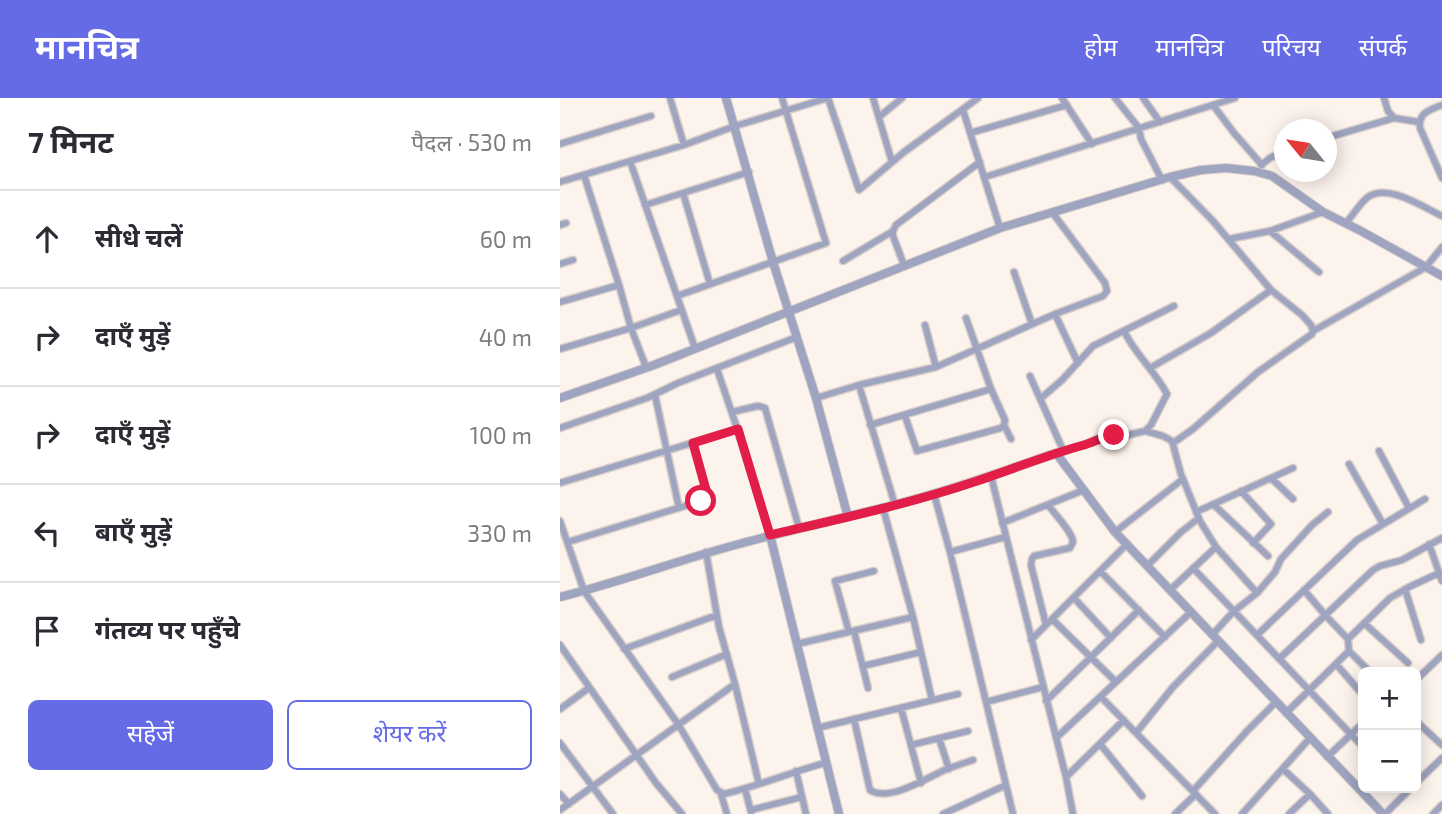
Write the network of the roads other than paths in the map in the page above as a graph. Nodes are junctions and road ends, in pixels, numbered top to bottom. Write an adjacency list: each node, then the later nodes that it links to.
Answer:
1 (670, 98): 28 (street)
2 (726, 98): 23 (street)
3 (782, 98): 16 (street)
4 (828, 98): 16 (street); 32 (street)
5 (873, 98): 19 (street)
6 (902, 98): 19 (street)
7 (978, 98): 17 (street)
8 (1062, 98): 14 (street)
9 (1115, 98): 24 (street)
10 (1143, 98): 21 (street)
11 (1236, 98): 13 (street)
12 (1384, 98): 20 (street)
13 (1214, 102): 21 (street); 34 (street)
14 (1067, 105): 25 (street); 29 (street)
15 (1442, 105): 22 (street)
16 (786, 110): 23 (street); 54 (street)
17 (963, 110): 25 (street); 32 (street)
18 (651, 116): 27 (street)
19 (878, 117): 32 (street)
20 (1394, 118): 22 (street); 26 (street)
21 (1160, 122): 24 (street)
22 (1419, 122): 40 (street)
23 (735, 126): 28 (street); 36 (street)
24 (1139, 128): 29 (street); 39 (street)
25 (970, 133): 33 (street)
26 (1337, 135)
27 (560, 144)
28 (684, 145): 31 (street)
29 (1092, 145): 38 (street)
30 (1274, 156): 34 (street)
31 (631, 161): 37 (street); 43 (street)
32 (892, 162)
33 (980, 162): 38 (street); 49 (street)
34 (1262, 165): 35 (street)
35 (1254, 171): 39 (street); 45 (street)
36 (749, 172): 42 (street); 54 (street)
37 (583, 175): 41 (street); 63 (street)
38 (985, 177): 48 (street)
39 (1166, 178): 44 (street); 51 (street)
40 (1442, 178)
41 (560, 182)
42 (682, 193): 43 (street); 62 (street)
43 (645, 205): 65 (street)
44 (1052, 212): 48 (street); 70 (street)
45 (1323, 212): 47 (street); 50 (street)
46 (1442, 216): 47 (street)
47 (1346, 223): 58 (street)
48 (1000, 228): 57 (street)
49 (893, 230): 55 (street); 57 (street)
50 (1270, 231): 51 (street); 60 (street)
51 (1229, 239): 64 (street)
52 (1442, 247): 58 (street)
53 (573, 260): 56 (street)
54 (773, 261): 62 (street); 69 (street)
55 (843, 261)
56 (560, 264)
57 (904, 265): 69 (street)
58 (1426, 267): 61 (street); 76 (street)
59 (1014, 272): 72 (street)
60 (1319, 272)
61 (1442, 276)
62 (710, 284): 65 (street)
63 (619, 285): 66 (street); 74 (street)
64 (1271, 290): 76 (street); 84 (street)
65 (677, 296): 68 (street)
66 (560, 302)
67 (1174, 306): 75 (street)
68 (681, 310): 74 (street); 78 (street)
69 (790, 312): 77 (street); 78 (street)
70 (1055, 314): 72 (street); 81 (street)
71 (966, 318): 80 (street)
72 (1032, 324): 80 (street)
73 (925, 325): 83 (street)
74 (631, 328): 79 (street); 82 (street)
75 (1124, 331): 81 (street); 84 (street)
76 (1313, 331): 102 (street)
77 (797, 337): 85 (street); 91 (street)
78 (695, 348): 82 (street)
79 (560, 349)
80 (976, 350): 83 (street); 88 (street)
81 (1078, 363): 92 (street)
82 (646, 367): 90 (street)
83 (936, 367): 87 (street)
84 (1150, 368): 99 (street)
85 (717, 369): 89 (street); 93 (street)
86 (1030, 376): 92 (street)
87 (859, 385): 91 (street); 95 (street)
88 (991, 389): 94 (street); 96 (street)
89 (655, 395): 97 (street); 103 (street)
90 (560, 398)
91 (816, 398): 125 (street)
92 (1040, 399): 104 (street)
93 (732, 412): 98 (street); 129 (street)
94 (905, 416): 95 (street); 96 (street)
95 (870, 425): 118 (street)
96 (1004, 425): 100 (street)
97 (560, 428)
98 (738, 429): 101 (street); 131 (street)
99 (1145, 431): 102 (street); 104 (street)
100 (1011, 439)
101 (693, 443): 103 (street); 120 (street)
102 (1173, 443): 110 (street)
103 (667, 451): 111 (street); 120 (street)
104 (1060, 451): 108 (street); 112 (street)
105 (1379, 451): 122 (street)
106 (1349, 464): 128 (street)
107 (1293, 468): 109 (street)
108 (991, 476): 114 (street); 127 (street)
109 (1271, 478): 113 (street); 115 (street)
110 (1183, 479): 124 (street); 130 (street)
111 (560, 483)
112 (1084, 490): 119 (street); 130 (street)
113 (1241, 491): 117 (street); 135 (street)
114 (934, 494): 118 (street); 140 (street)
115 (1293, 499)
116 (1425, 499): 122 (street)
117 (1213, 504): 124 (street); 135 (street)
118 (895, 505): 121 (street)
119 (1048, 505): 127 (street); 161 (street)
120 (679, 508): 134 (street)
121 (883, 508): 125 (street); 160 (street)
122 (1409, 509): 128 (street)
123 (1328, 512): 152 (street)
124 (1198, 515): 138 (street); 142 (street)
125 (848, 517): 129 (street)
126 (560, 521): 134 (street)
127 (1002, 523): 132 (street)
128 (1382, 524): 150 (street)
129 (799, 528): 131 (street)
130 (1115, 532): 136 (street)
131 (770, 535): 139 (street); 171 (street)
132 (1005, 537): 140 (street); 169 (street)
133 (1442, 538): 137 (street)
134 (568, 542): 151 (street)
135 (1253, 543): 141 (street)
136 (1127, 544): 142 (street); 145 (street)
137 (1429, 544): 146 (street); 159 (street)
138 (1216, 547): 143 (street); 152 (street)
139 (706, 552): 151 (street); 158 (street)
140 (950, 552): 197 (street)
141 (1268, 556)
142 (1147, 566): 149 (street)
143 (1193, 568): 149 (street); 157 (street)
144 (874, 571): 163 (street)
145 (1101, 571): 154 (street); 155 (street)
146 (1439, 573): 147 (street); 148 (street)
147 (1442, 581)
148 (1405, 589): 162 (street); 170 (street)
149 (1170, 590): 156 (street)
150 (1304, 590): 159 (street); 164 (street)
151 (584, 591): 153 (street); 173 (street)
152 (1257, 593): 157 (street)
153 (560, 597)
154 (1074, 598): 161 (street); 166 (street)
155 (1139, 610): 165 (street); 166 (street)
156 (1191, 612): 165 (street); 167 (street)
157 (1233, 612): 164 (street); 167 (street)
158 (717, 615): 173 (street); 176 (street)
159 (1326, 616): 168 (street); 179 (street)
160 (913, 617): 163 (street); 175 (street)
161 (1049, 622): 169 (street); 177 (street)
162 (1364, 623): 168 (street); 180 (street)
163 (852, 631): 171 (street); 182 (street)
164 (1257, 635): 179 (street)
165 (1165, 637): 186 (street)
166 (1111, 638): 177 (street)
167 (1215, 638): 198 (street); 209 (street)
168 (1349, 639): 174 (street)
169 (1031, 640): 188 (street)
170 (1420, 640)
171 (797, 644): 206 (street)
172 (560, 646): 189 (street)
173 (624, 649): 204 (street)
174 (1349, 651): 181 (street); 183 (street)
175 (921, 652): 182 (street); 195 (street)
176 (727, 654): 185 (street); 187 (street)
177 (1091, 657): 186 (street); 196 (street)
178 (1441, 658): 184 (street)
179 (1279, 659): 191 (street)
180 (1408, 663)
181 (1336, 664): 191 (street); 192 (street)
182 (863, 666): 190 (street)
183 (1365, 667)
184 (1421, 676)
185 (673, 677)
186 (1116, 682): 194 (street)
187 (735, 684): 204 (street); 230 (street)
188 (1043, 687): 196 (street); 197 (street)
189 (589, 688): 200 (street); 219 (street)
190 (868, 688)
191 (1309, 689): 201 (street); 210 (street)
192 (1358, 689)
193 (958, 694): 195 (street)
194 (1101, 696): 203 (street); 212 (street)
195 (932, 700): 199 (street)
196 (1046, 701): 212 (street)
197 (986, 702): 231 (street)
198 (1276, 702): 201 (street); 234 (street)
199 (901, 708): 202 (street); 218 (street)
200 (560, 709)
201 (1286, 713): 213 (street)
202 (854, 719): 206 (street); 229 (street)
203 (1124, 720): 209 (street); 216 (street)
204 (678, 724): 219 (street); 237 (street)
205 (1421, 726): 217 (street)
206 (817, 728): 223 (street)
207 (1358, 728): 210 (street)
208 (968, 731): 211 (street)
209 (1136, 733): 234 (street)
210 (1351, 734): 214 (street); 220 (street)
211 (939, 738): 218 (street); 224 (street)
212 (1056, 738): 227 (street)
213 (1310, 738): 220 (street); 225 (street)
214 (1358, 742)
215 (560, 743): 232 (street)
216 (1100, 744): 227 (street); 239 (street)
217 (1442, 745)
218 (911, 746): 229 (street)
219 (636, 755): 232 (street); 246 (street)
220 (1328, 757): 258 (street)
221 (1442, 758): 228 (street)
222 (973, 760): 224 (street)
223 (825, 763): 226 (street); 249 (street)
224 (948, 769): 229 (street)
225 (1283, 769): 238 (street); 255 (street)
226 (796, 771): 230 (street); 240 (street)
227 (1066, 777): 252 (street)
228 (1421, 778)
229 (921, 783)
230 (759, 784): 233 (street)
231 (1006, 785): 250 (street); 251 (street)
232 (592, 788): 241 (street); 245 (street)
233 (745, 789): 237 (street); 244 (street)
234 (1194, 792): 253 (street); 254 (street)
235 (1402, 793): 258 (street)
236 (560, 794): 241 (street)
237 (721, 794): 247 (street)
238 (1310, 794): 256 (street); 257 (street)
239 (1142, 796)
240 (802, 797): 244 (street); 248 (street)
241 (569, 804): 243 (street)
242 (1442, 805): 259 (street)
243 (560, 810)
244 (751, 812)
245 (613, 814)
246 (682, 814)
247 (727, 814)
248 (806, 814)
249 (839, 814)
250 (943, 814)
251 (1013, 814)
252 (1073, 814)
253 (1175, 814)
254 (1215, 814)
255 (1242, 814)
256 (1289, 814)
257 (1328, 814)
258 (1384, 814)
259 (1433, 814)

